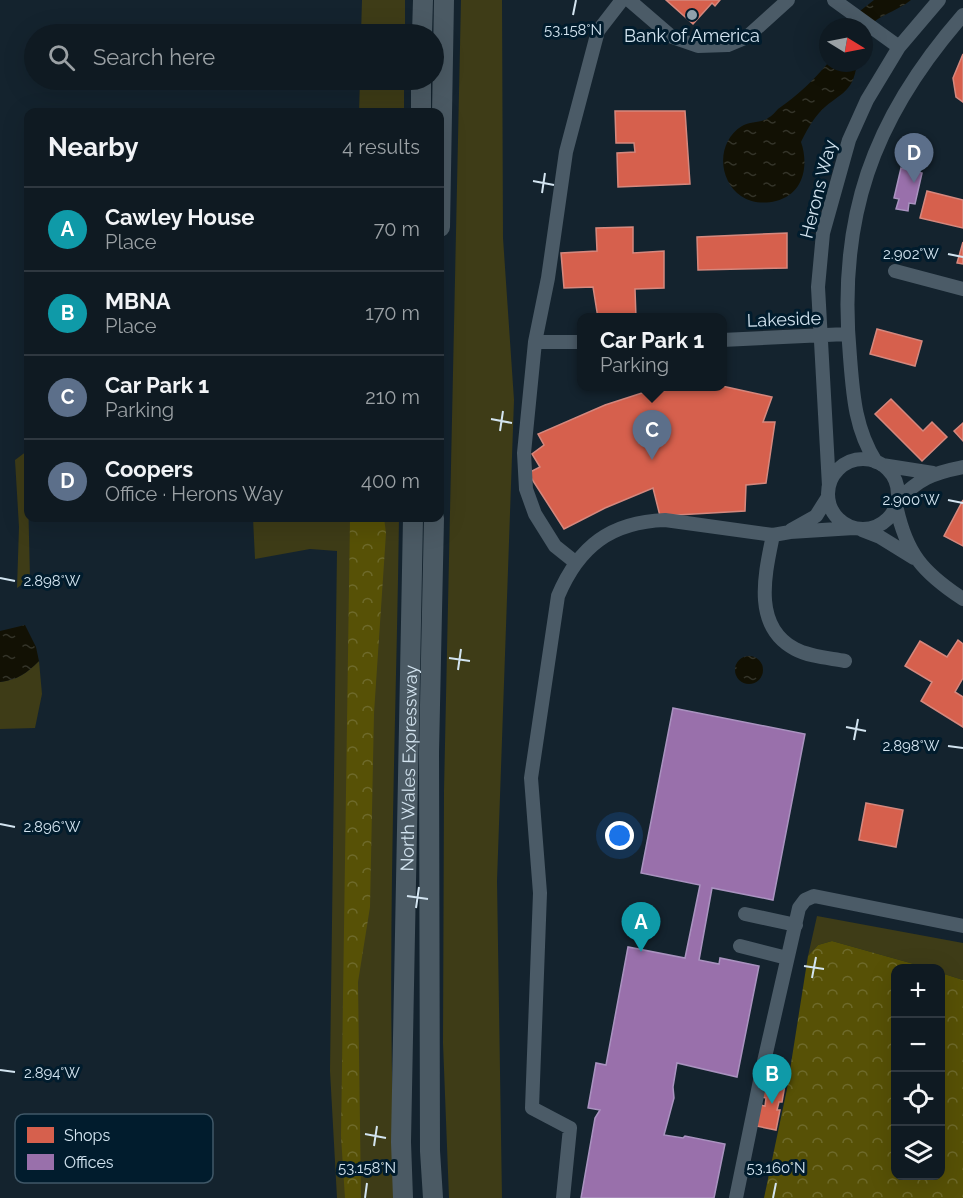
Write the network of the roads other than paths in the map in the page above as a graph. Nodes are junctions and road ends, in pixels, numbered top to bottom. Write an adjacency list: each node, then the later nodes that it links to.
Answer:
1 (422, 0): 9 (highway)
2 (444, 0): 10 (highway)
3 (622, 0): 21 (street)
4 (629, 0): 5 (street)
5 (788, 0)
6 (939, 0): 11 (street, Herons Way)
7 (838, 3): 11 (street)
8 (963, 15): 18 (street)
9 (421, 24)
10 (444, 24)
11 (898, 47): 19 (street, Herons Way)
12 (421, 90): 14 (highway)
13 (442, 90): 15 (highway)
14 (421, 108)
15 (442, 108)
16 (895, 272): 17 (street)
17 (963, 289)
18 (848, 334): 19 (street, Lakeside); 23 (street)
19 (819, 336): 20 (street, Lakeside); 26 (street, Herons Way)
20 (727, 340)
21 (535, 342): 22 (street); 34 (street)
22 (577, 342)
23 (879, 464): 25 (street); 26 (street); 27 (street)
24 (963, 467): 25 (street)
25 (936, 473): 27 (street)
26 (828, 491): 30 (street); 31 (street)
27 (896, 503): 30 (street); 33 (street)
28 (413, 522): 42 (highway, North Wales Expressway)
29 (434, 522): 43 (highway, North Wales Expressway)
30 (857, 529): 31 (street); 33 (street)
31 (790, 532): 32 (street)
32 (773, 535): 34 (street); 36 (street)
33 (915, 560): 35 (street)
34 (575, 562): 44 (street)
35 (963, 599)
36 (845, 661)
37 (745, 914): 38 (street)
38 (796, 925): 39 (street); 41 (street)
39 (963, 926)
40 (740, 946): 41 (street)
41 (787, 958): 45 (street)
42 (403, 1198)
43 (433, 1198)
44 (563, 1198)
45 (736, 1198)

